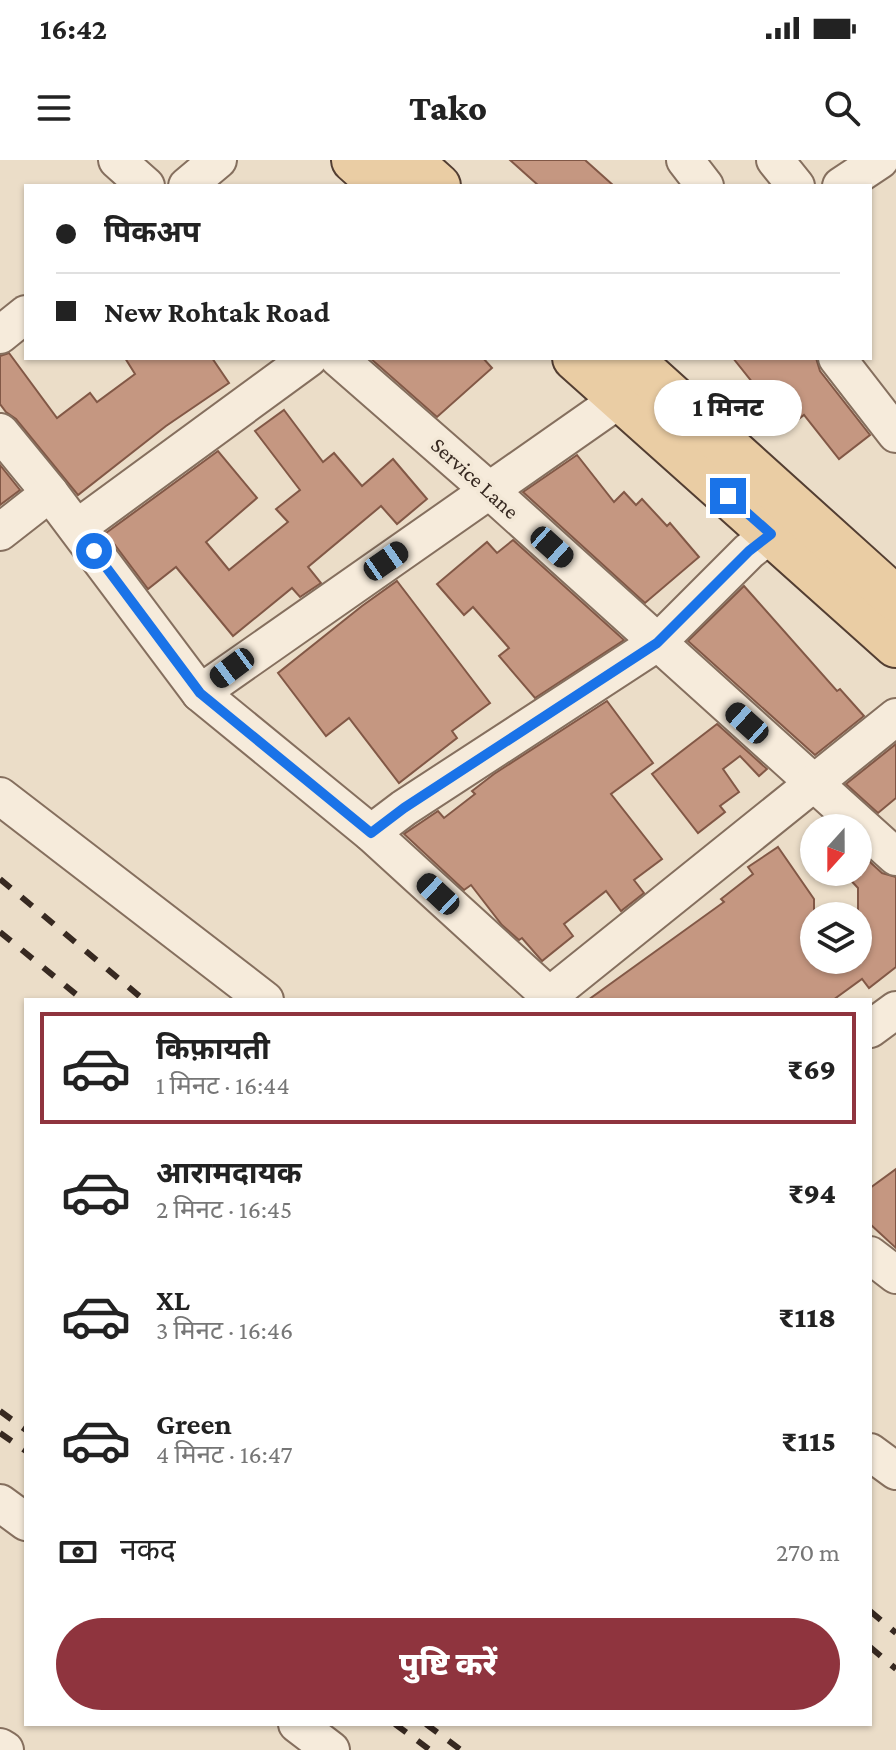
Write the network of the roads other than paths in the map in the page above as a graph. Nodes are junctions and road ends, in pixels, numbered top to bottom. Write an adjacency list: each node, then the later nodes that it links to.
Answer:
1 (117, 160): 8 (street)
2 (218, 160): 9 (street)
3 (354, 160): 10 (main road)
4 (409, 160): 11 (main road)
5 (685, 160): 12 (street)
6 (775, 160): 13 (street)
7 (880, 160): 14 (street)
8 (144, 184)
9 (189, 184)
10 (381, 184)
11 (436, 184)
12 (703, 184)
13 (794, 184)
14 (844, 184)
15 (24, 316): 16 (street)
16 (0, 335)
17 (306, 360): 26 (street)
18 (340, 360): 24 (street, Service Lane)
19 (584, 360): 21 (main road)
20 (839, 360): 23 (street)
21 (639, 372): 24 (street); 28 (main road); 29 (main road)
22 (0, 432): 25 (street)
23 (896, 434)
24 (489, 490): 30 (street, Service Lane); 32 (street)
25 (50, 493): 26 (street); 27 (street)
26 (77, 528): 32 (street)
27 (0, 532)
28 (771, 534): 30 (street); 31 (main road)
29 (896, 599)
30 (657, 643): 34 (street, Service Lane); 36 (street)
31 (896, 645)
32 (200, 693): 36 (street)
33 (896, 717): 34 (street)
34 (814, 784): 37 (street, Service Lane); 39 (street)
35 (0, 796): 38 (street)
36 (371, 833): 39 (street)
37 (896, 857)
38 (262, 998)
39 (552, 998)
40 (896, 1010): 41 (street)
41 (872, 1028)
42 (872, 1257): 43 (street)
43 (896, 1275)
44 (872, 1429): 45 (street)
45 (896, 1446)
46 (872, 1453): 47 (street)
47 (896, 1471)
48 (0, 1503): 49 (street)
49 (24, 1521)
50 (300, 1726): 51 (street)
51 (331, 1750)

